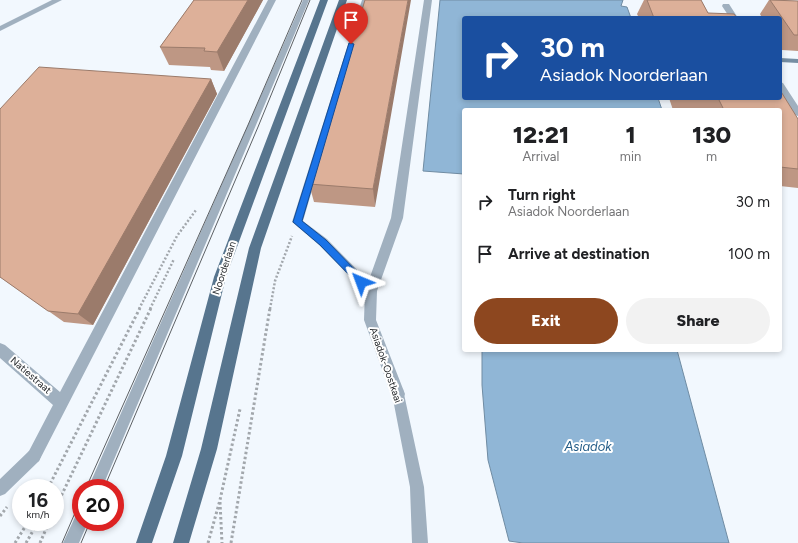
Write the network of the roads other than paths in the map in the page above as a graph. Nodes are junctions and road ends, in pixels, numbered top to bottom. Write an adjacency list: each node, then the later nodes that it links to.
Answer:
1 (58, 0): 10 (street)
2 (272, 0): 18 (street)
3 (306, 0): 20 (lane)
4 (324, 0): 24 (main road, Noorderlaan)
5 (343, 0): 25 (main road)
6 (365, 0): 15 (lane)
7 (428, 0): 15 (street, Asiadok-Oostkaai)
8 (726, 6): 9 (street)
9 (733, 16)
10 (0, 29)
11 (782, 60): 12 (street)
12 (798, 61)
13 (782, 88): 14 (street)
14 (798, 113)
15 (371, 291): 17 (street, Asiadok-Oostkaai)
16 (0, 349): 18 (street, Natiestraat)
17 (398, 394): 26 (lane, Asiadok-Oostkaai)
18 (61, 402): 19 (street)
19 (34, 456): 21 (lane)
20 (99, 479)
21 (0, 489)
22 (76, 531): 23 (lane)
23 (71, 543)
24 (144, 543)
25 (181, 543)
26 (420, 543)

